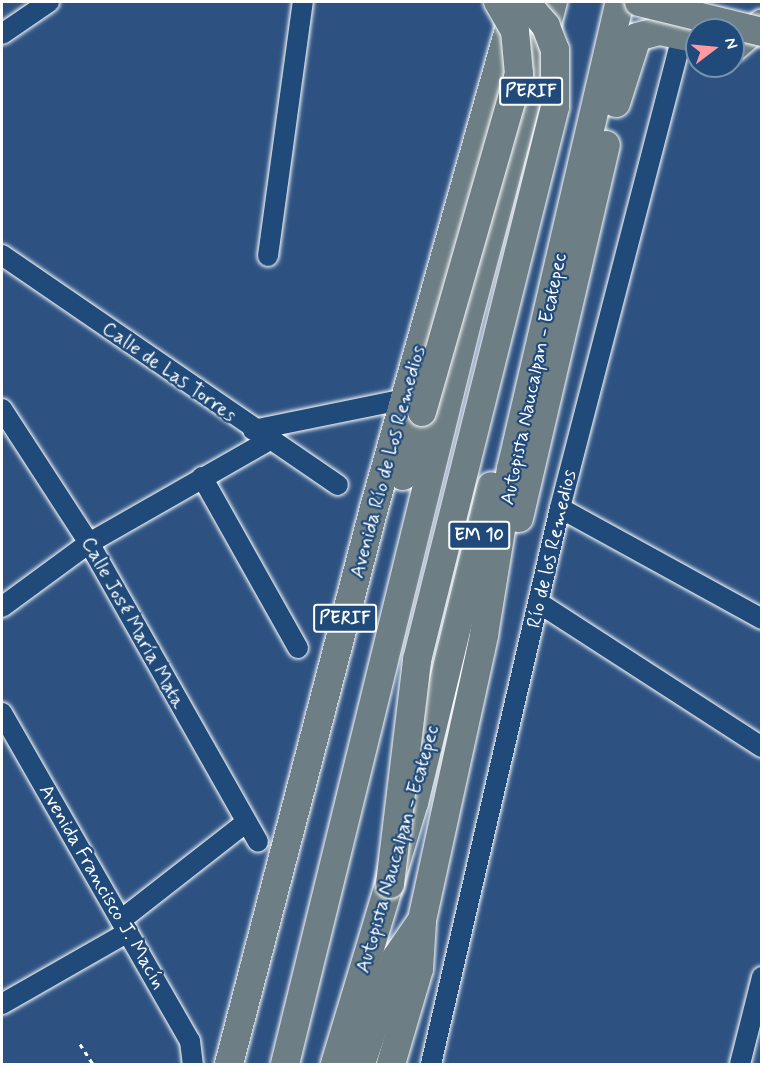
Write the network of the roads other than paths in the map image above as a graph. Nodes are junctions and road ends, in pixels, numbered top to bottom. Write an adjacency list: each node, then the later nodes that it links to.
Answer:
1 (49, 2): 11 (street)
2 (303, 2): 18 (street)
3 (498, 2): 19 (highway, bridge)
4 (516, 2): 8 (highway); 19 (highway, Avenida Río de Los Remedios / PERIF)
5 (604, 2): 35 (highway, Autopista Naucalpan - Ecatepec / EM 10)
6 (620, 2): 29 (highway, Autopista Naucalpan - Ecatepec / EM 10)
7 (639, 2): 10 (highway, bridge)
8 (543, 5): 35 (highway, bridge); 42 (highway, Avenida Río de Los Remedios / PERIF)
9 (762, 24): 13 (highway)
10 (762, 32)
11 (2, 34)
12 (685, 36): 29 (highway)
13 (745, 38)
14 (685, 52): 24 (street, Río de los Remedios)
15 (745, 52): 16 (highway)
16 (762, 58)
17 (2, 255): 21 (street, Calle de Las Torres)
18 (268, 256)
19 (413, 405): 21 (street); 41 (highway)
20 (2, 409): 25 (street, Calle José María Mata)
21 (260, 435): 22 (street); 23 (street, Calle de Las Torres)
22 (202, 477): 25 (street); 30 (street)
23 (339, 485)
24 (560, 508): 26 (street, Río de los Remedios); 28 (street)
25 (89, 543): 27 (street); 33 (street, Calle José María Mata)
26 (539, 603): 32 (street); 46 (street, Río de los Remedios)
27 (2, 606)
28 (762, 619)
29 (484, 635): 36 (highway, Autopista Naucalpan - Ecatepec / EM 10)
30 (298, 648)
31 (2, 713): 37 (street, Avenida Francisco J. Macín)
32 (762, 747)
33 (245, 823): 34 (street, Calle José María Mata); 37 (street)
34 (258, 842)
35 (390, 884): 43 (highway, Autopista Naucalpan - Ecatepec / EM 10)
36 (422, 920): 44 (highway, Autopista Naucalpan - Ecatepec / EM 10); 45 (highway)
37 (124, 926): 39 (street); 40 (street, Avenida Francisco J. Macín)
38 (762, 977): 47 (street)
39 (2, 1004)
40 (193, 1065)
41 (229, 1065)
42 (285, 1065)
43 (335, 1065)
44 (361, 1065)
45 (391, 1065)
46 (431, 1065)
47 (740, 1065)

